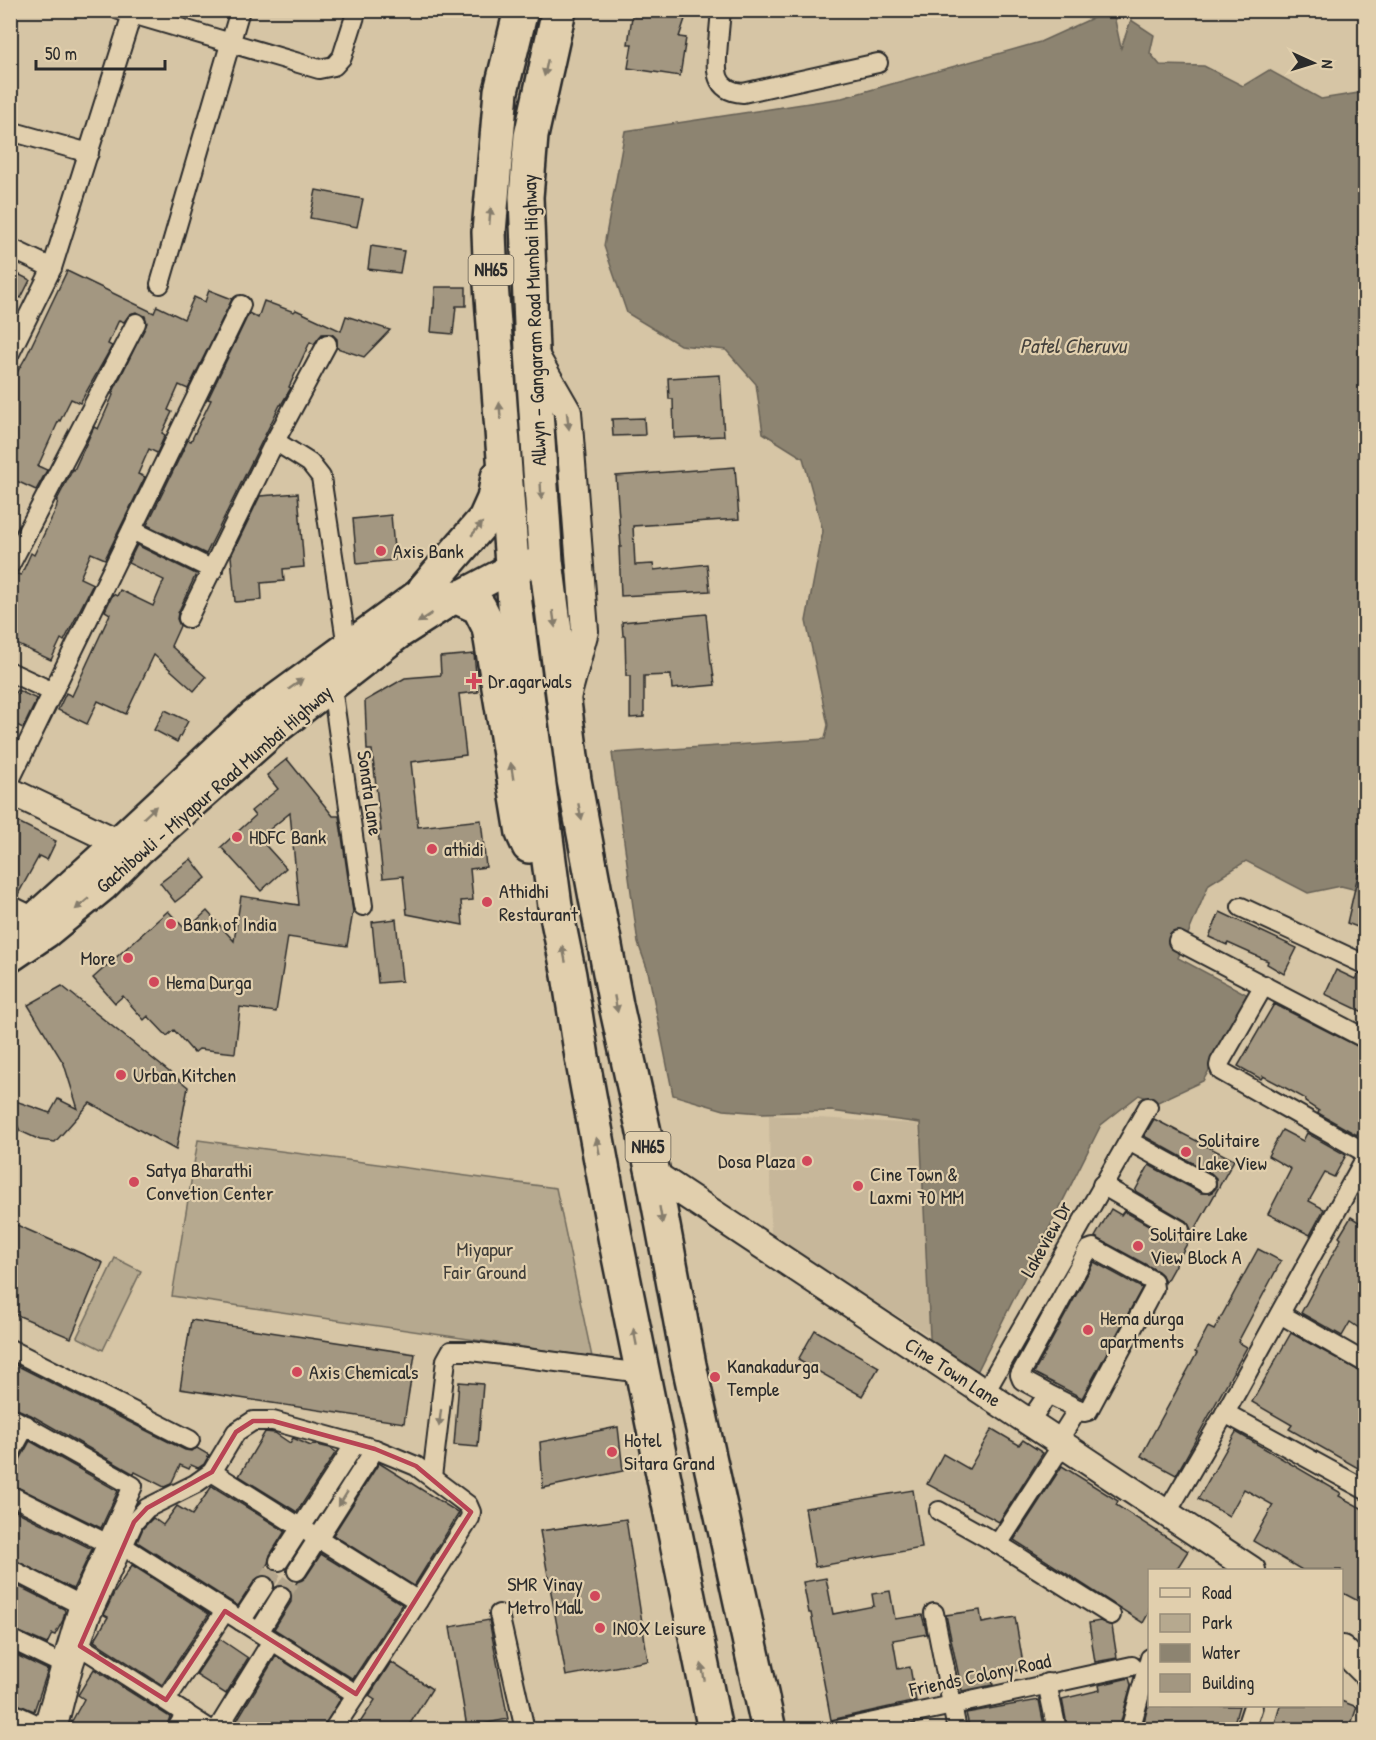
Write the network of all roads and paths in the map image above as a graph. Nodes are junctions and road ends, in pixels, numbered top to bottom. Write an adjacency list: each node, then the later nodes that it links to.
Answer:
1 (240, 10): 7 (street)
2 (357, 10): 7 (street)
3 (521, 10): 20 (highway, Allwyn - Gangaram Road Mumbai Highway / NH65, one-way to 3)
4 (559, 10): 17 (highway, Allwyn - Gangaram Road Mumbai Highway / NH65, one-way to 17)
5 (724, 11): 8 (street)
6 (125, 12): 7 (street); 10 (street)
7 (230, 44): 13 (street)
8 (878, 63)
9 (10, 131): 10 (street)
10 (89, 153): 12 (street)
11 (10, 248): 12 (street)
12 (52, 268): 18 (street)
13 (160, 284)
14 (242, 305): 22 (street)
15 (136, 323): 25 (street)
16 (327, 344): 19 (street)
17 (532, 351): 21 (highway, Allwyn - Gangaram Road Mumbai Highway / NH65, one-way to 21); 35 (street, one-way to 35)
18 (10, 352)
19 (275, 441): 27 (street); 31 (street)
20 (503, 448): 23 (highway, Allwyn - Gangaram Road Mumbai Highway / NH65); 28 (highway, one-way to 20)
21 (543, 525): 23 (main road); 24 (highway, NH65)
22 (132, 530): 27 (street); 34 (street)
23 (510, 532): 26 (highway, NH65)
24 (546, 561): 26 (main road, Gachibowli - Miyapur Road Mumbai Highway); 35 (highway, NH65, one-way to 35)
25 (10, 565)
26 (512, 568): 29 (main road, Gachibowli - Miyapur Road Mumbai Highway); 40 (highway, NH65)
27 (213, 570): 30 (street)
28 (425, 588): 31 (main road)
29 (457, 597): 33 (main road, Gachibowli - Miyapur Road Mumbai Highway, one-way to 33); 40 (highway, one-way to 29)
30 (188, 618)
31 (347, 647): 38 (main road, one-way to 31)
32 (10, 672): 34 (street)
33 (332, 687): 39 (street, Sonata Lane); 45 (main road, Gachibowli - Miyapur Road Mumbai Highway, one-way to 45)
34 (53, 692): 36 (street)
35 (565, 705): 52 (highway, NH65, one-way to 52)
36 (10, 780)
37 (10, 791): 38 (street)
38 (117, 842): 42 (main road)
39 (363, 906)
40 (555, 906): 59 (highway, NH65, one-way to 40)
41 (1241, 907): 46 (street)
42 (23, 911): 43 (main road)
43 (10, 932)
44 (1178, 941): 47 (street)
45 (10, 958)
46 (1365, 965)
47 (1264, 985): 48 (street); 51 (street)
48 (1365, 1039)
49 (1148, 1107): 50 (street, Lakeview Dr)
50 (1129, 1141): 53 (street); 54 (street, Lakeview Dr)
51 (1365, 1155): 56 (street)
52 (653, 1173): 60 (street, Cine Town Lane); 113 (highway, NH65, one-way to 113)
53 (1206, 1183)
54 (1102, 1185): 55 (street); 60 (street, Lakeview Dr)
55 (1180, 1230)
56 (1280, 1314): 58 (street); 63 (street)
57 (10, 1349): 66 (street)
58 (1365, 1363)
59 (642, 1373): 72 (street, one-way to 72); 112 (highway, NH65, one-way to 59)
60 (984, 1394): 65 (street, Cine Town Lane)
61 (1048, 1394): 62 (street); 62 (street); 65 (street)
62 (1078, 1409): 68 (street)
63 (1225, 1413): 73 (street); 76 (street)
64 (18, 1421): 70 (street); 80 (street)
65 (1029, 1422): 68 (street, Cine Town Lane)
66 (190, 1440)
67 (356, 1444): 69 (street); 71 (street); 77 (street)
68 (1062, 1444): 76 (street, Cine Town Lane); 79 (street)
69 (375, 1449): 72 (street); 78 (street, one-way to 78)
70 (10, 1454)
71 (212, 1472): 77 (street); 80 (street)
72 (432, 1477): 87 (street)
73 (1365, 1490)
74 (10, 1495): 80 (street)
75 (939, 1511): 79 (street)
76 (1166, 1514): 83 (street, Cine Town Lane)
77 (300, 1528): 78 (street); 81 (street)
78 (318, 1539): 84 (street); 87 (street)
79 (998, 1544): 92 (street)
80 (114, 1545): 88 (street); 89 (street); 96 (street)
81 (279, 1561)
82 (10, 1569): 88 (street)
83 (1250, 1569)
84 (297, 1571)
85 (264, 1586): 93 (street)
86 (281, 1596): 94 (street)
87 (418, 1601): 102 (street)
88 (79, 1604): 98 (street)
89 (225, 1611): 93 (street); 103 (street)
90 (934, 1613): 104 (street)
91 (500, 1614): 111 (street)
92 (1111, 1615)
93 (241, 1621): 94 (street)
94 (265, 1636): 102 (street); 107 (street)
95 (10, 1639): 98 (street)
96 (80, 1646): 103 (street); 108 (street)
97 (1343, 1651): 100 (street)
98 (60, 1664): 108 (street)
99 (1144, 1664): 101 (street, Friends Colony Road); 117 (street)
100 (1365, 1673)
101 (1047, 1683): 104 (street, Friends Colony Road); 116 (street)
102 (356, 1694): 110 (street)
103 (166, 1700): 107 (street)
104 (952, 1703): 114 (street, Friends Colony Road); 115 (street)
105 (1253, 1707): 118 (street)
106 (10, 1712): 108 (street)
107 (202, 1725): 109 (street)
108 (47, 1729)
109 (176, 1730)
110 (333, 1730)
111 (525, 1730)
112 (715, 1730)
113 (769, 1730)
114 (837, 1730)
115 (957, 1730)
116 (1057, 1730)
117 (1130, 1730)
118 (1245, 1730)

